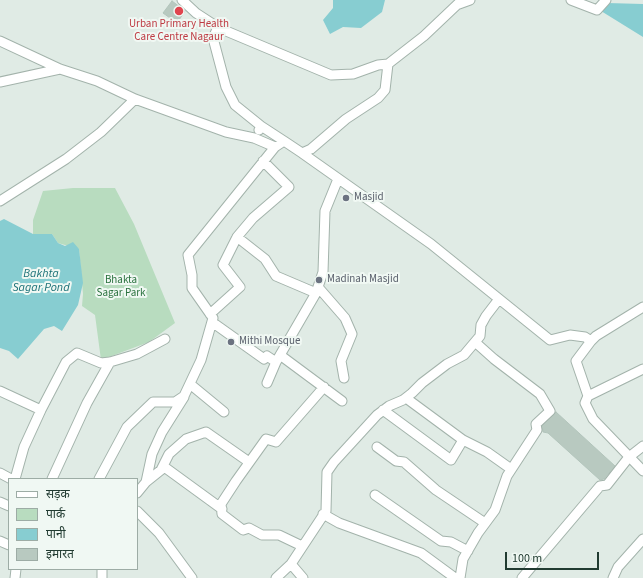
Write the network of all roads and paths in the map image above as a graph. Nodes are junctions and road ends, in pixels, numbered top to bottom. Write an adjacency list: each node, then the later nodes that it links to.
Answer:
1 (182, 0): 6 (street)
2 (470, 0): 5 (street)
3 (571, 0): 4 (street)
4 (606, 0)
5 (460, 2): 8 (street)
6 (218, 27): 8 (street); 12 (street)
7 (0, 41): 9 (street)
8 (388, 64): 16 (street)
9 (60, 69): 10 (street); 11 (street)
10 (0, 82)
11 (135, 98): 13 (street); 19 (street)
12 (261, 126): 13 (street); 14 (street)
13 (254, 138): 15 (street)
14 (284, 141): 15 (street); 16 (street)
15 (275, 147): 17 (street)
16 (302, 153): 18 (street)
17 (263, 162): 20 (street); 24 (street)
18 (338, 179): 21 (street); 22 (street)
19 (0, 201)
20 (237, 237): 21 (street); 24 (street)
21 (317, 290): 28 (street); 31 (street)
22 (499, 299): 26 (street); 27 (street)
23 (643, 307): 26 (street)
24 (211, 318): 28 (street); 33 (street)
25 (165, 339): 29 (street)
26 (591, 341): 37 (street)
27 (475, 342): 38 (street); 49 (street)
28 (278, 358): 32 (street); 34 (street)
29 (110, 362): 40 (street); 54 (street)
30 (643, 369): 37 (street)
31 (344, 378)
32 (267, 383)
33 (190, 384): 36 (street); 42 (street)
34 (324, 387): 39 (street); 47 (street)
35 (0, 391): 40 (street)
36 (184, 396): 55 (street); 56 (street)
37 (588, 396): 46 (street)
38 (406, 398): 41 (street); 43 (street)
39 (342, 401)
40 (41, 410): 53 (street)
41 (383, 410): 43 (street); 61 (street)
42 (224, 412)
43 (463, 440): 49 (street)
44 (643, 446): 46 (street)
45 (377, 447): 62 (street)
46 (629, 457): 50 (street); 72 (street)
47 (249, 462): 48 (street); 59 (street)
48 (163, 466): 56 (street); 59 (street)
49 (511, 469): 62 (street)
50 (643, 471)
51 (0, 473): 52 (street)
52 (9, 478)
53 (15, 478)
54 (52, 478)
55 (100, 478)
56 (146, 482): 57 (street)
57 (138, 492)
58 (375, 495): 65 (street)
59 (222, 509): 64 (street)
60 (138, 512): 67 (street)
61 (323, 514): 64 (street); 70 (street)
62 (485, 523): 65 (street)
63 (643, 539): 73 (street)
64 (302, 546): 66 (street)
65 (468, 551): 71 (street)
66 (291, 564): 68 (street); 69 (street)
67 (192, 578)
68 (276, 578)
69 (303, 578)
70 (455, 578)
71 (460, 578)
72 (522, 578)
73 (613, 578)

